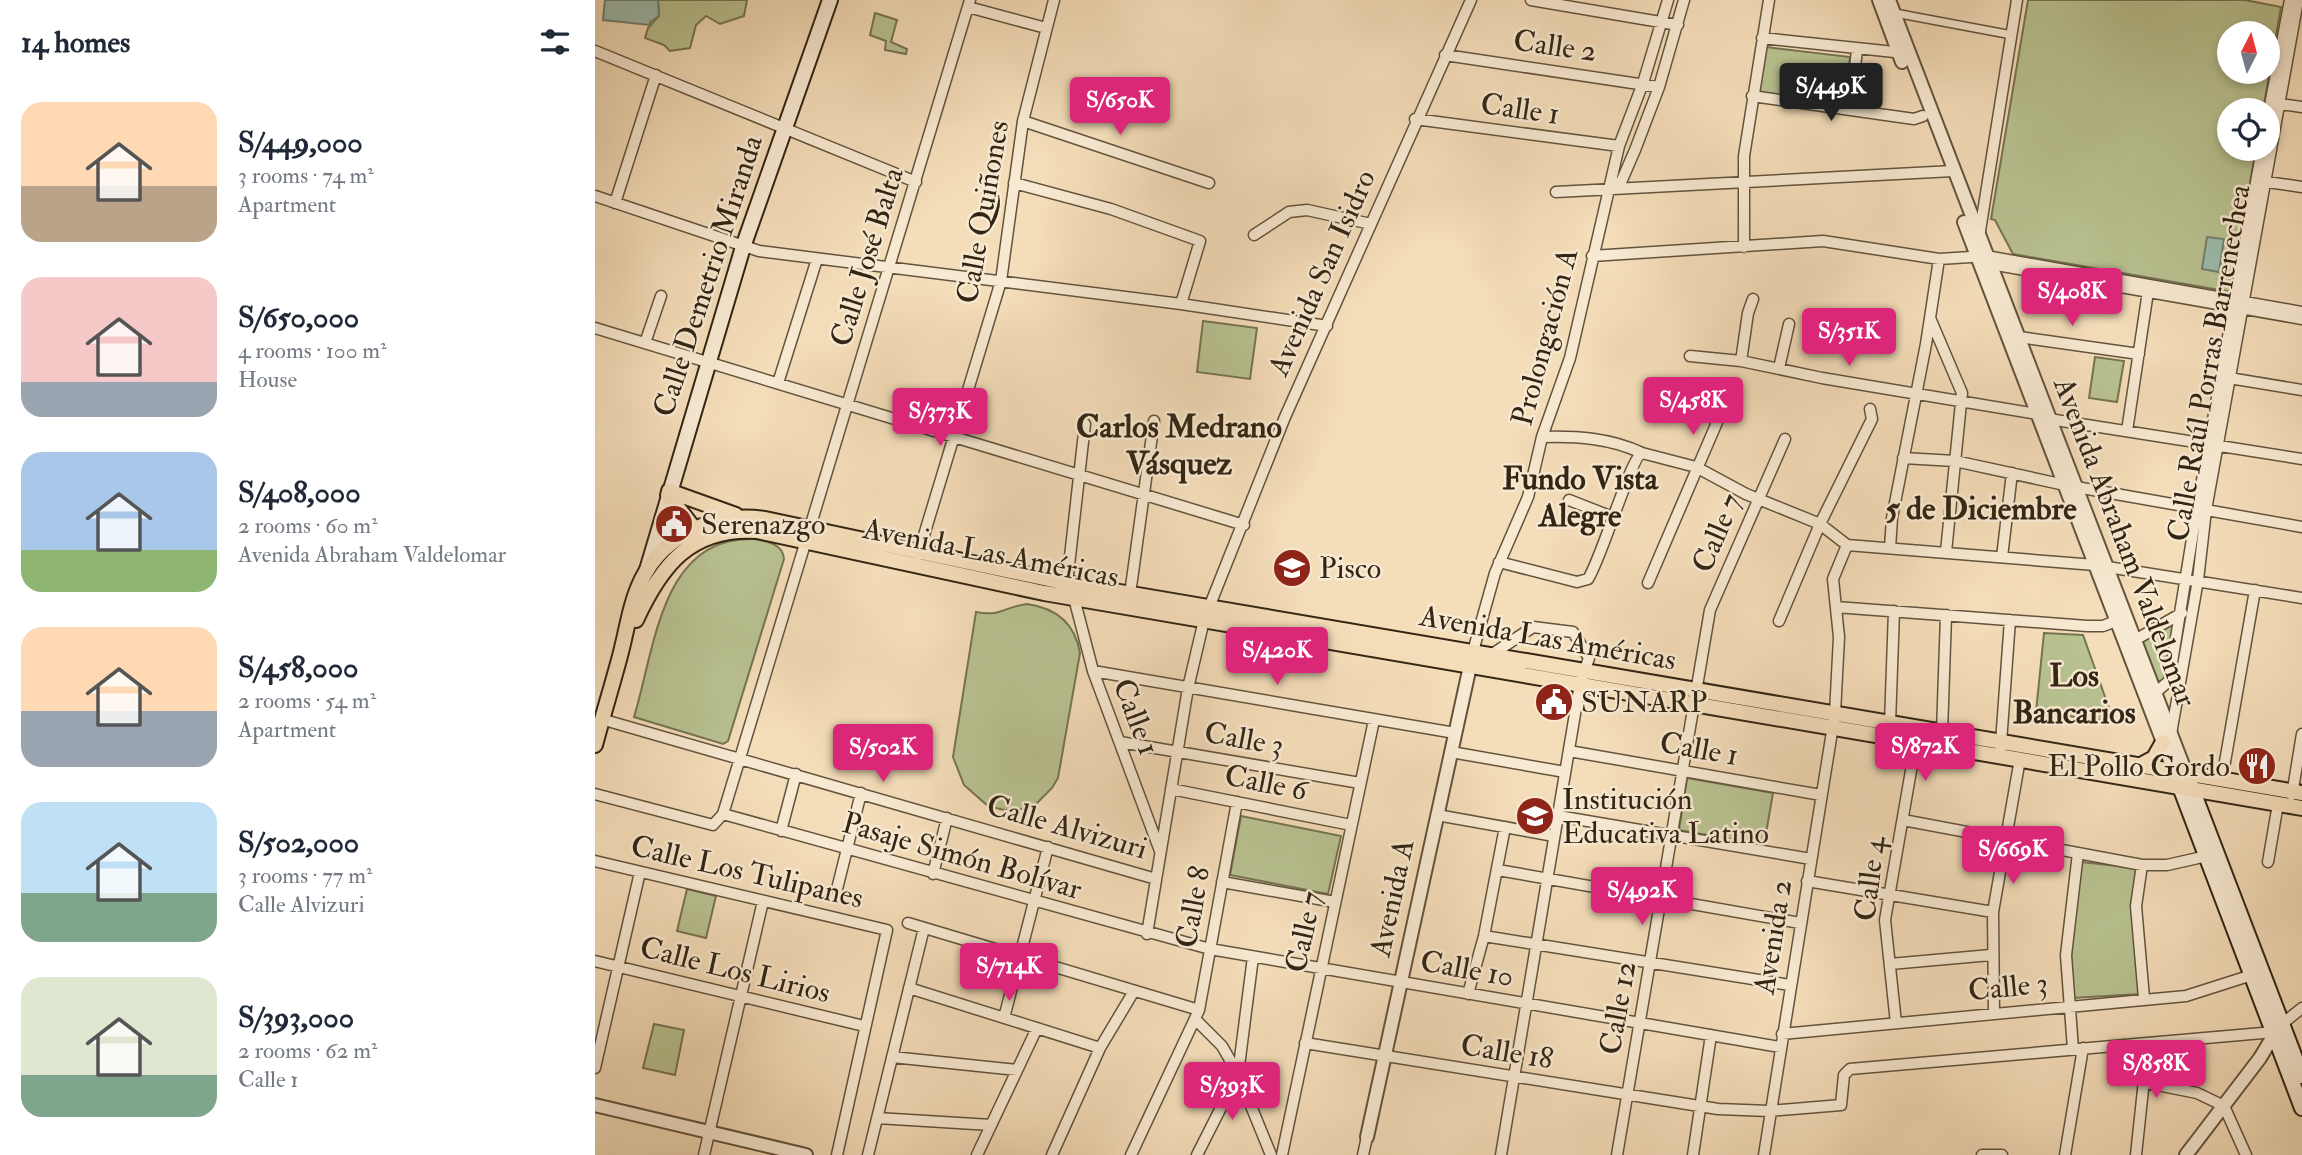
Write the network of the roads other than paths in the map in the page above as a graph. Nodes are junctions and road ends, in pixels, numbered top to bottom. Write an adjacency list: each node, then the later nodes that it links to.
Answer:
1 (830, 0): 34 (main road, Calle Demetrio Miranda)
2 (1055, 0): 16 (street, Calle Quiñones)
3 (1471, 0): 22 (street, Avenida San Isidro)
4 (1531, 0): 14 (street)
5 (1668, 0): 14 (street, Prolongación A)
6 (1684, 0): 15 (street, Prolongación A)
7 (1769, 0): 18 (street)
8 (1879, 0): 21 (street, Avenida Abraham Valdelomar)
9 (1889, 0): 13 (street, Avenida Abraham Valdelomar)
10 (2017, 0): 17 (street)
11 (2294, 1): 27 (street, Calle Raúl Porras Barrenechea)
12 (969, 3): 16 (street); 40 (street, Calle José Balta)
13 (1895, 13): 17 (street); 21 (street, Avenida Abraham Valdelomar)
14 (1662, 21): 15 (street); 24 (street, Prolongación A)
15 (1678, 25): 25 (street, Prolongación A)
16 (1046, 28): 33 (street, Calle Quiñones)
17 (2012, 35): 49 (street)
18 (1762, 38): 19 (street); 26 (street)
19 (1857, 50): 21 (street); 30 (street)
20 (595, 51): 23 (street)
21 (1903, 53): 31 (street, Avenida Abraham Valdelomar); 38 (street, Avenida Abraham Valdelomar)
22 (1444, 55): 24 (street, Calle 2); 32 (street, Avenida San Isidro)
23 (656, 75): 34 (street); 48 (street)
24 (1643, 83): 25 (street, Calle 2); 35 (street, Prolongación A)
25 (1659, 87): 45 (street, Prolongación A)
26 (1752, 96): 30 (street); 43 (street)
27 (2275, 98)
28 (2280, 104): 29 (street)
29 (2302, 107)
30 (1850, 110): 31 (street)
31 (1923, 116): 38 (street, Avenida Abraham Valdelomar)
32 (1415, 119): 35 (street, Calle 1); 51 (street, Avenida San Isidro)
33 (1023, 121): 41 (street, Calle Quiñones); 42 (street)
34 (784, 127): 40 (street); 54 (main road, Calle Demetrio Miranda)
35 (1619, 146): 45 (street, Prolongación A)
36 (2262, 161): 39 (street, Calle Raúl Porras Barrenechea)
37 (2264, 161): 39 (street, Calle Raúl Porras Barrenechea)
38 (1949, 172): 43 (street); 50 (street, Avenida Abraham Valdelomar); 57 (street, Avenida Abraham Valdelomar)
39 (2261, 181): 44 (street); 66 (street, Calle Raúl Porras Barrenechea)
40 (916, 182): 60 (street, Calle José Balta)
41 (1014, 183): 61 (street, Calle Quiñones); 65 (street)
42 (1209, 183)
43 (1742, 183): 45 (street); 55 (street)
44 (2302, 187)
45 (1610, 191): 46 (street); 56 (street, Prolongación A)
46 (1556, 192)
47 (595, 196): 48 (street)
48 (615, 203): 54 (street)
49 (1985, 211): 50 (street); 53 (street)
50 (1969, 212): 53 (street, Avenida Abraham Valdelomar)
51 (1371, 224): 52 (street); 71 (street, Avenida San Isidro)
52 (1254, 235)
53 (1979, 236): 57 (street, Avenida Abraham Valdelomar)
54 (743, 247): 58 (street); 78 (main road, Calle Demetrio Miranda)
55 (1744, 247): 56 (street); 59 (street)
56 (1593, 256): 93 (street, Prolongación A)
57 (1979, 258): 59 (street); 62 (street); 73 (street, Avenida Abraham Valdelomar)
58 (817, 259): 60 (street); 81 (street)
59 (1938, 259): 68 (street)
60 (890, 267): 61 (street); 85 (street, Calle José Balta)
61 (1001, 281): 65 (street); 92 (street, Calle Quiñones)
62 (2149, 288): 66 (street); 75 (street)
63 (661, 296): 74 (street)
64 (1753, 299): 77 (street)
65 (1181, 304): 71 (street)
66 (2238, 304): 67 (street); 69 (street); 80 (street, Calle Raúl Porras Barrenechea)
67 (2302, 312)
68 (1930, 318): 83 (street); 84 (street)
69 (2302, 319)
70 (1789, 324): 79 (street)
71 (1327, 326): 112 (street, Avenida San Isidro)
72 (595, 328): 74 (street)
73 (2012, 336): 75 (street); 87 (street, Avenida Abraham Valdelomar)
74 (645, 343): 78 (street)
75 (2139, 354): 91 (street)
76 (1690, 356): 77 (street)
77 (1741, 361): 79 (street)
78 (707, 362): 81 (street); 104 (main road, Calle Demetrio Miranda)
79 (1779, 368): 83 (street)
80 (2226, 378): 82 (street); 95 (street, Calle Raúl Porras Barrenechea)
81 (778, 383): 85 (street)
82 (2302, 390)
83 (1916, 395): 84 (street); 97 (street)
84 (1961, 402): 87 (street); 99 (street)
85 (847, 404): 92 (street); 115 (street, Calle José Balta)
86 (1870, 409): 111 (street)
87 (2043, 416): 91 (street); 103 (street, Avenida Abraham Valdelomar)
88 (1718, 420): 100 (street)
89 (1154, 421): 105 (street)
90 (1085, 424): 101 (street)
91 (2127, 431): 95 (street)
92 (954, 436): 101 (street); 120 (street, Calle Quiñones)
93 (1542, 437): 96 (street); 121 (street, Prolongación A)
94 (1785, 439): 106 (street, Calle 7)
95 (2214, 445): 98 (street); 108 (street, Calle Raúl Porras Barrenechea)
96 (1641, 453): 100 (street); 110 (street)
97 (1903, 458): 99 (street); 117 (street)
98 (2302, 459)
99 (1955, 461): 102 (street); 118 (street)
100 (1696, 467): 106 (street); 126 (street)
101 (1079, 474): 105 (street); 125 (street)
102 (2012, 474): 103 (street); 119 (street)
103 (2070, 486): 108 (street); 122 (street, Avenida Abraham Valdelomar)
104 (668, 493): 109 (main road); 114 (main road); 123 (main road, Calle Demetrio Miranda)
105 (1144, 493): 112 (street); 128 (street)
106 (1758, 499): 111 (street); 147 (street, Calle 7)
107 (1569, 500): 110 (street)
108 (2201, 509): 113 (street); 124 (street, Calle Raúl Porras Barrenechea)
109 (741, 517): 114 (main road, Avenida Las Américas); 115 (main road, Avenida Las Américas)
110 (1615, 518): 121 (street)
111 (1820, 524): 116 (street); 138 (street)
112 (1244, 525): 134 (street, Avenida San Isidro)
113 (2302, 527)
114 (699, 534): 115 (main road, Avenida Las Américas); 123 (main road, Avenida Las Américas); 140 (main road, Avenida Las Américas)
115 (808, 535): 120 (main road, Avenida Las Américas); 163 (street, Calle José Balta)
116 (1847, 545): 117 (street); 131 (street, Avenida 2)
117 (1890, 548): 118 (street)
118 (1946, 552): 119 (street)
119 (2003, 557): 122 (street)
120 (917, 559): 125 (main road, Avenida Las Américas); 129 (main road, Avenida Las Américas)
121 (1499, 562): 142 (street, Prolongación A)
122 (2101, 565): 124 (street); 136 (street, Avenida Abraham Valdelomar)
123 (646, 572): 140 (main road, Avenida Las Américas)
124 (2193, 579): 127 (street); 133 (street, Calle Raúl Porras Barrenechea); 156 (street, Calle Raúl Porras Barrenechea)
125 (1067, 583): 128 (main road, Avenida Las Américas)
126 (1648, 583)
127 (2255, 590): 130 (street); 170 (street)
128 (1130, 594): 134 (main road, Avenida Las Américas)
129 (1074, 598): 134 (main road, Avenida Las Américas); 143 (street, Calle 1)
130 (2302, 598)
131 (1836, 607): 132 (street); 150 (street, Avenida 2)
132 (1894, 611): 135 (street); 151 (street)
133 (2182, 613): 139 (street); 146 (street, Calle Raúl Porras Barrenechea)
134 (1207, 614): 142 (main road, Avenida Las Américas); 145 (street, Avenida San Isidro)
135 (1946, 615): 137 (street); 152 (street)
136 (2121, 619): 137 (street); 139 (street, Avenida Abraham Valdelomar); 156 (street, Avenida Abraham Valdelomar)
137 (2010, 620): 159 (street)
138 (1779, 621)
139 (2135, 640): 146 (street, Avenida Abraham Valdelomar)
140 (621, 653): 148 (main road)
141 (1491, 655): 142 (main road, Avenida Las Américas); 144 (main road, Avenida Las Américas); 144 (street)
142 (1471, 659): 144 (main road, Avenida Las Américas); 153 (street, Avenida A)
143 (1093, 671): 145 (street); 157 (street, Calle 1)
144 (1582, 677): 147 (main road, Avenida Las Américas); 160 (street)
145 (1188, 688): 149 (street); 161 (street, Avenida San Isidro)
146 (2155, 694): 156 (street, Avenida Abraham Valdelomar)
147 (1696, 697): 150 (main road, Avenida Las Américas); 166 (street, Calle 12)
148 (601, 719): 158 (main road); 163 (street, Calle Alvizuri)
149 (1374, 720): 153 (street); 171 (street, Calle 7)
150 (1834, 720): 151 (main road, Avenida Las Américas); 154 (main road, Avenida Las Américas); 177 (street, Avenida 2)
151 (1890, 723): 154 (main road, Avenida Las Américas)
152 (1942, 732): 154 (main road, Avenida Las Américas); 159 (main road, Avenida Las Américas)
153 (1455, 733): 162 (street, Avenida A)
154 (1917, 734): 159 (main road, Avenida Las Américas); 184 (street, Calle 4)
155 (2302, 734): 174 (street)
156 (2167, 738): 165 (main road); 168 (street, Avenida Abraham Valdelomar)
157 (1120, 742): 161 (street, Calle 3); 193 (street, Calle 1)
158 (595, 745)
159 (2001, 749): 164 (main road, Avenida Las Américas); 165 (main road, Avenida Las Américas)
160 (1569, 751): 166 (street, Calle 1); 167 (street)
161 (1177, 752): 171 (street, Calle 3); 172 (street, Avenida San Isidro)
162 (1451, 752): 167 (street); 181 (street, Avenida A)
163 (740, 758): 169 (street, Calle Alvizuri); 180 (street)
164 (2020, 760): 173 (main road, Avenida Las Américas); 190 (street)
165 (2141, 765): 168 (main road, Avenida Las Américas)
166 (1684, 771): 177 (street, Calle 1); 188 (street, Calle 12)
167 (1565, 772): 182 (street)
168 (2180, 772): 170 (main road, Avenida Las Américas); 173 (main road)
169 (796, 774): 175 (street, Calle Alvizuri); 187 (street)
170 (2222, 779): 174 (main road, Avenida Las Américas)
171 (1360, 783): 185 (street, Calle 7)
172 (1171, 789): 178 (street, Calle 6); 193 (street, Avenida San Isidro)
173 (2187, 789): 179 (main road, Avenida Las Américas); 195 (main road); 209 (main road)
174 (2297, 792): 179 (street)
175 (861, 793): 183 (street, Calle Alvizuri); 192 (street)
176 (595, 794): 180 (street)
177 (1821, 795): 196 (street, Avenida 2)
178 (1237, 802): 185 (street, Calle 6); 206 (street, Calle 8)
179 (2290, 806): 198 (street)
180 (723, 814): 187 (street, Pasaje Simón Bolívar)
181 (1437, 815): 186 (street); 231 (street, Avenida A)
182 (1558, 816): 188 (street, Calle 4); 189 (street)
183 (947, 818): 191 (street, Calle Alvizuri); 202 (street)
184 (1903, 820): 190 (street); 208 (street, Calle 4)
185 (1351, 825): 213 (street, Calle 7)
186 (1505, 827): 189 (street); 200 (street)
187 (781, 831): 192 (street, Pasaje Simón Bolívar)
188 (1673, 835): 196 (street, Calle 4); 210 (street, Calle 12)
189 (1554, 836): 203 (street)
190 (2006, 839): 194 (street); 214 (street)
191 (1048, 848): 204 (street, Calle Alvizuri); 212 (street)
192 (847, 849): 202 (street, Pasaje Simón Bolívar); 207 (street)
193 (1161, 851): 204 (street, Avenida San Isidro)
194 (2078, 853): 199 (street); 239 (street)
195 (2202, 857): 199 (street); 209 (main road)
196 (1811, 859): 205 (street, Avenida 2)
197 (595, 861): 201 (street, Calle Los Tulipanes)
198 (2267, 862)
199 (2142, 865): 237 (street)
200 (1498, 870): 203 (street); 219 (street)
201 (640, 872): 211 (street, Calle Los Tulipanes); 228 (street)
202 (933, 874): 212 (street, Pasaje Simón Bolívar)
203 (1548, 876): 210 (street); 220 (street)
204 (1156, 878): 218 (street, Avenida San Isidro)
205 (1807, 881): 208 (street); 216 (street, Avenida 2)
206 (1222, 882): 213 (street); 221 (street, Calle 8)
207 (837, 889)
208 (1891, 894): 214 (street); 227 (street, Calle 4)
209 (2227, 894): 230 (main road)
210 (1662, 900): 216 (street); 226 (street, Calle 12)
211 (763, 901): 236 (street); 246 (street, Calle Los Tulipanes)
212 (1034, 902): 218 (street, Pasaje Simón Bolívar); 223 (street)
213 (1335, 902): 229 (street, Calle 7)
214 (1993, 912): 222 (street)
215 (908, 923): 217 (street)
216 (1800, 923): 232 (street, Avenida 2)
217 (924, 928): 223 (street); 233 (street)
218 (1147, 934): 221 (street, Calle 10)
219 (1484, 936): 220 (street); 235 (street)
220 (1536, 944): 226 (street); 238 (street)
221 (1210, 949): 224 (street, Calle 10); 242 (street, Calle 8)
222 (1991, 955): 227 (street); 241 (street)
223 (1020, 957): 234 (street); 243 (street)
224 (1253, 957): 229 (street, Calle 10); 262 (street)
225 (595, 961): 228 (street, Calle Los Lirios)
226 (1651, 961): 232 (street); 244 (street, Calle 12)
227 (1890, 964): 245 (street, Calle 4)
228 (618, 967): 236 (street, Calle Los Lirios); 260 (street)
229 (1321, 968): 231 (street, Calle 10); 252 (street, Calle 7)
230 (2257, 973): 237 (street, Calle 3); 248 (main road)
231 (1401, 982): 235 (street, Calle 10); 258 (street, Avenida A)
232 (1790, 985): 249 (street, Avenida 2)
233 (909, 988): 243 (street); 256 (street)
234 (1134, 991): 242 (street); 254 (street)
235 (1468, 994): 238 (street, Calle 10)
236 (741, 996): 246 (street, Calle Los Lirios); 275 (street)
237 (2144, 999): 239 (street, Calle 3)
238 (1525, 1003): 244 (street, Calle 10); 264 (street)
239 (2068, 1005): 241 (street, Calle 3); 255 (street)
240 (2302, 1008): 248 (street)
241 (1994, 1013): 245 (street, Calle 3)
242 (1197, 1015): 262 (street); 284 (street, Calle 8)
243 (1005, 1018): 247 (street)
244 (1641, 1023): 250 (street, Calle 10); 266 (street, Calle 12)
245 (1896, 1023): 249 (street, Calle 3)
246 (864, 1026): 280 (street)
247 (1037, 1028): 254 (street); 261 (street)
248 (2278, 1028): 251 (street); 257 (main road); 259 (street)
249 (1782, 1034): 253 (street, Avenida 2)
250 (1711, 1035): 253 (street, Calle 10); 269 (street)
251 (2148, 1042): 255 (street); 265 (street)
252 (1305, 1043): 258 (street, Calle 18); 287 (street, Calle 7)
253 (1780, 1047): 271 (street, Avenida 2)
254 (1100, 1048): 283 (street)
255 (2078, 1048): 271 (street, Calle 18); 295 (street)
256 (892, 1057): 261 (street); 273 (street)
257 (2293, 1057): 259 (street); 263 (main road); 270 (main road)
258 (1384, 1058): 264 (street, Calle 18); 276 (street, Avenida A)
259 (2260, 1058): 268 (street)
260 (595, 1068)
261 (1017, 1070): 274 (street)
262 (1238, 1074): 285 (street); 286 (street)
263 (2302, 1076)
264 (1512, 1078): 266 (street, Calle 18); 289 (street)
265 (2142, 1082): 268 (street); 296 (street)
266 (1628, 1096): 269 (street, Calle 18); 290 (street, Calle 12)
267 (595, 1105): 275 (street)
268 (2224, 1106): 297 (street); 298 (street)
269 (1700, 1107): 271 (street, Calle 18); 291 (street)
270 (2302, 1108)
271 (1769, 1111): 292 (street, Avenida 2)
272 (595, 1112): 275 (street)
273 (877, 1118): 274 (street); 281 (street)
274 (991, 1125): 282 (street)
275 (708, 1135): 277 (street); 278 (street); 279 (street)
276 (1367, 1137): 288 (street, Avenida A)
277 (704, 1155)
278 (777, 1155)
279 (806, 1155)
280 (837, 1155)
281 (869, 1155)
282 (977, 1155)
283 (1052, 1155)
284 (1131, 1155)
285 (1197, 1155)
286 (1271, 1155)
287 (1282, 1155)
288 (1363, 1155)
289 (1501, 1155)
290 (1617, 1155)
291 (1693, 1155)
292 (1764, 1155)
293 (1982, 1155): 294 (street)
294 (2001, 1155)
295 (2065, 1155)
296 (2136, 1155)
297 (2186, 1155)
298 (2246, 1155)

